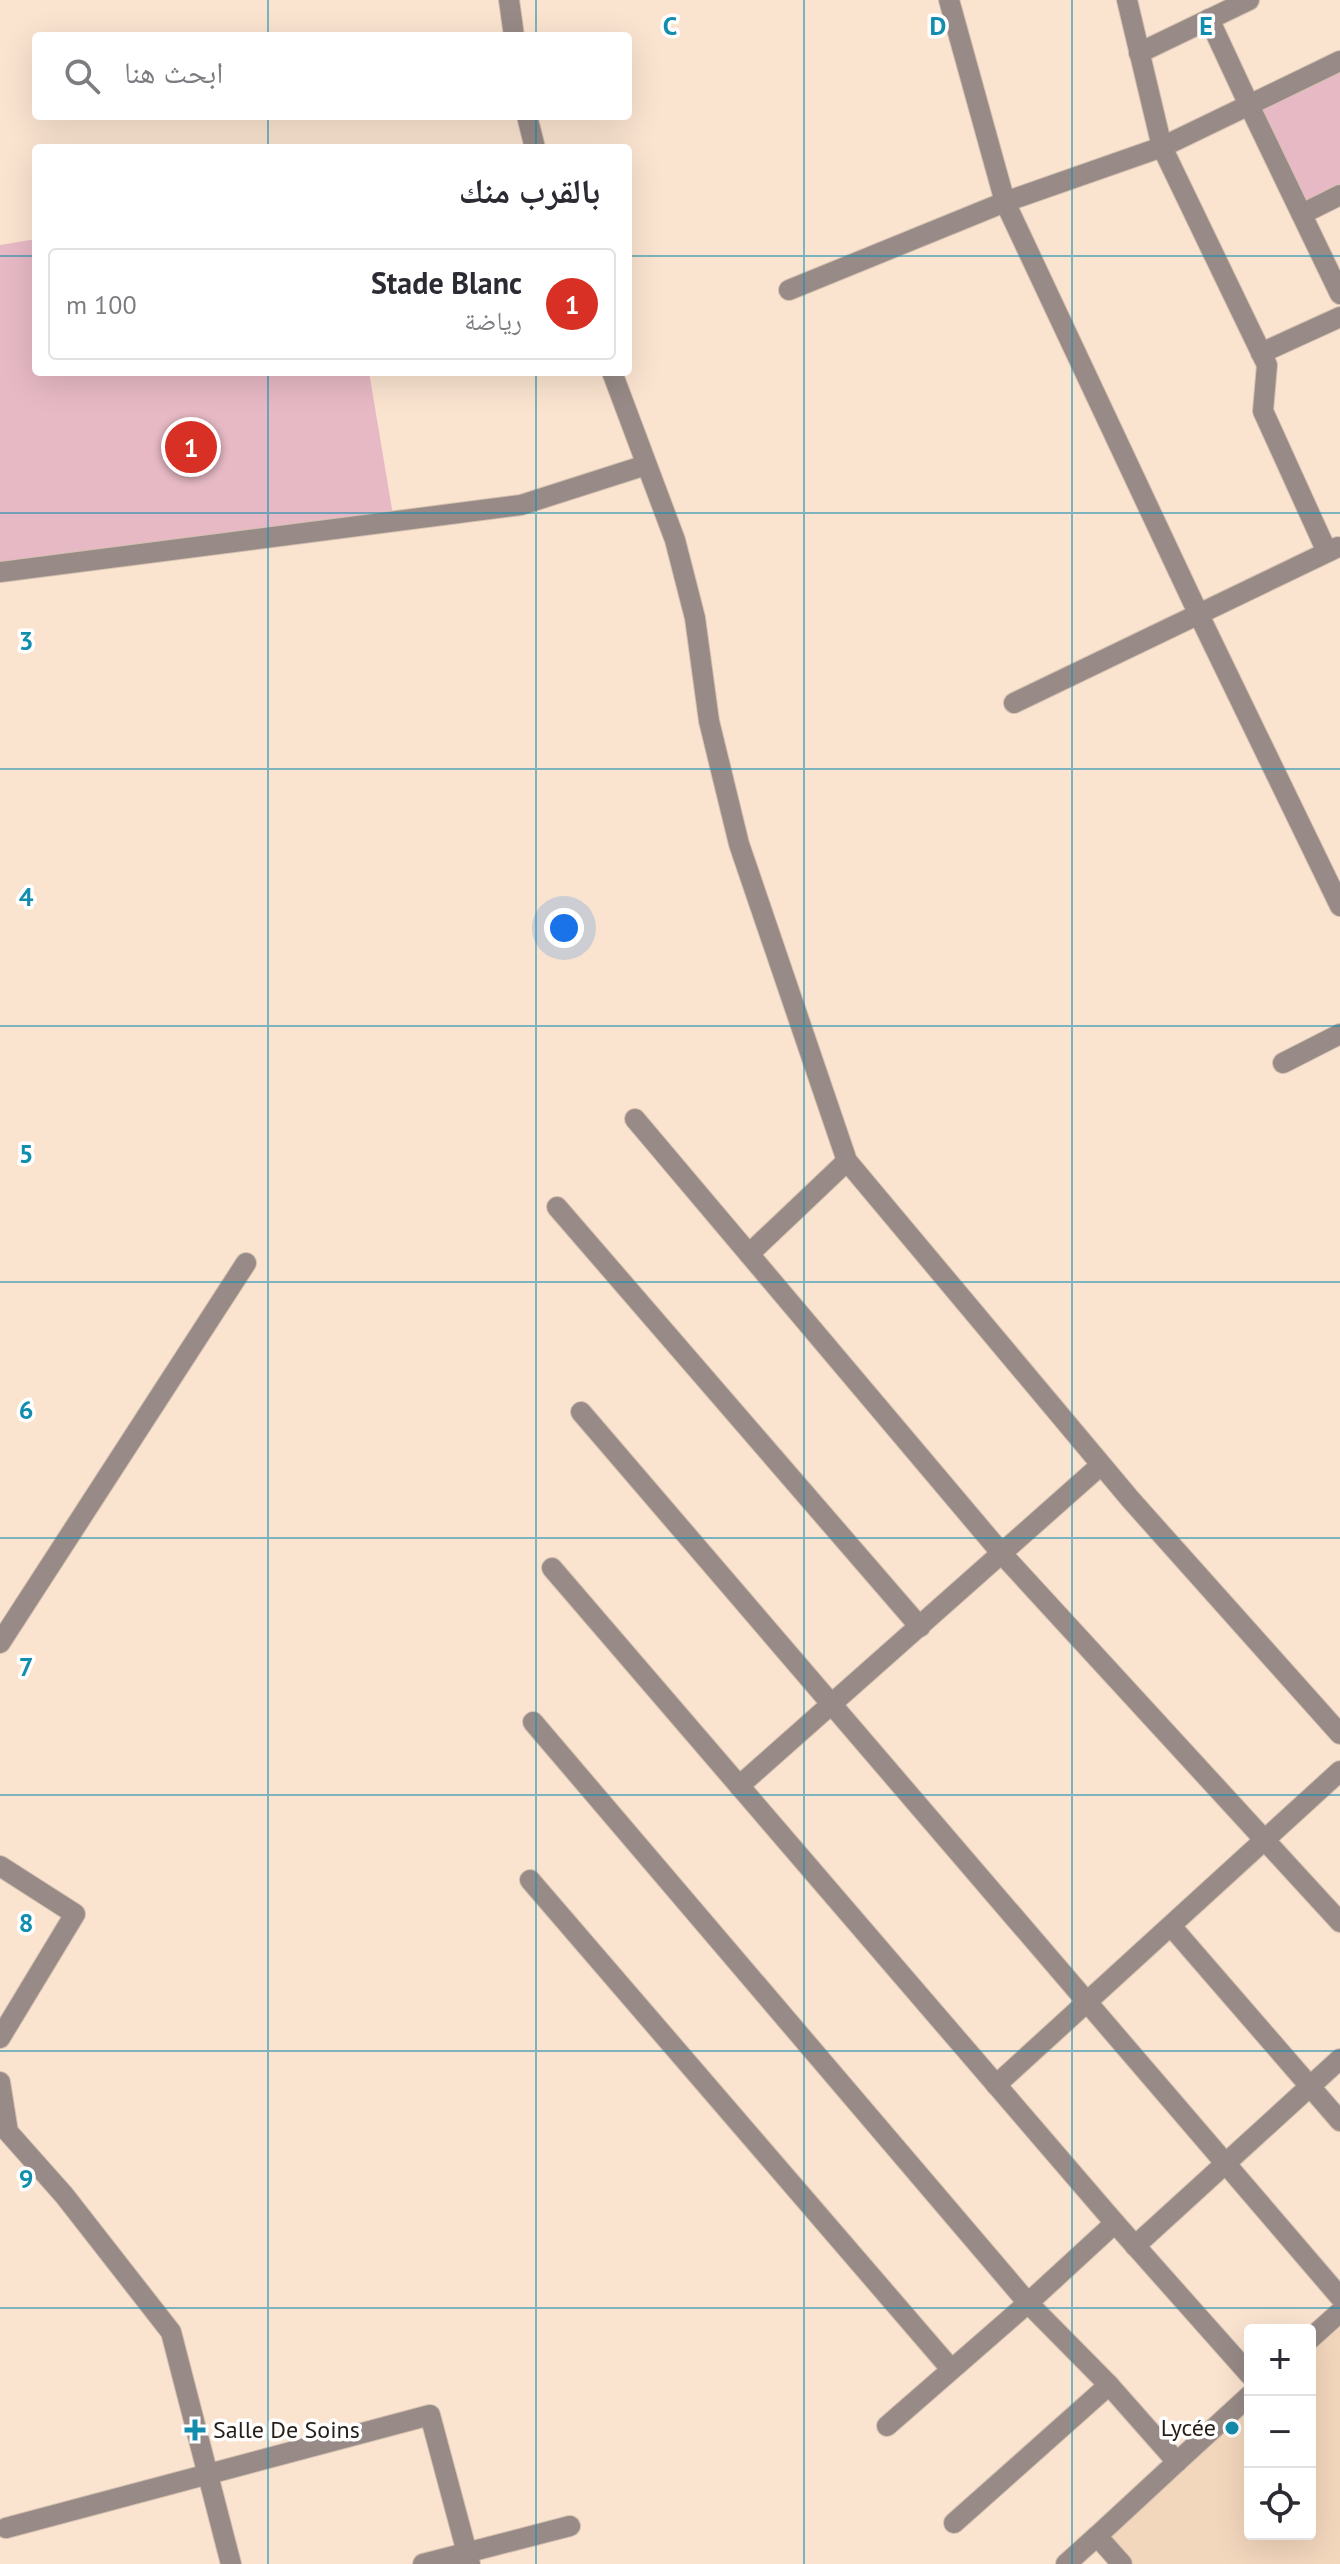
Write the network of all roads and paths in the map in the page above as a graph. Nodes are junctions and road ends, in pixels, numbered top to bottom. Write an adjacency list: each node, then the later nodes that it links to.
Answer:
1 (509, 0): 6 (street)
2 (949, 0): 14 (street)
3 (1127, 0): 7 (street)
4 (1249, 0): 5 (street)
5 (1209, 19): 7 (street); 9 (street)
6 (513, 32)
7 (1139, 53): 12 (street)
8 (1340, 61): 9 (street)
9 (1249, 105): 12 (street); 15 (street)
10 (528, 120): 11 (street)
11 (534, 144)
12 (1162, 147): 14 (street); 19 (street)
13 (1340, 195): 15 (street)
14 (1005, 202): 16 (street); 24 (street)
15 (1302, 214): 17 (street)
16 (789, 290)
17 (1340, 294)
18 (1340, 317): 19 (street)
19 (1261, 353): 22 (street)
20 (613, 376): 21 (street)
21 (646, 465): 23 (street); 31 (street)
22 (1336, 551): 24 (street)
23 (0, 572)
24 (1199, 615): 25 (street); 26 (street)
25 (1014, 703)
26 (1331, 867): 27 (street)
27 (1340, 906)
28 (1340, 1034): 29 (street)
29 (1283, 1063)
30 (635, 1119): 33 (street)
31 (847, 1161): 33 (street); 36 (street)
32 (557, 1207): 39 (street)
33 (749, 1254): 37 (street)
34 (246, 1263): 40 (street)
35 (581, 1412): 41 (street)
36 (1101, 1465): 37 (street); 43 (street)
37 (1003, 1555): 39 (street); 46 (street)
38 (552, 1568): 45 (street)
39 (920, 1627): 41 (street)
40 (0, 1643)
41 (832, 1705): 45 (street); 51 (street)
42 (533, 1722): 62 (street)
43 (1340, 1734)
44 (1340, 1771): 46 (street)
45 (739, 1786): 55 (street)
46 (1264, 1840): 49 (street); 50 (street)
47 (0, 1866): 52 (street)
48 (530, 1880): 66 (street)
49 (1340, 1922)
50 (1171, 1926): 51 (street); 56 (street)
51 (1087, 2003): 55 (street); 58 (street)
52 (0, 2038)
53 (1340, 2059): 56 (street)
54 (0, 2082): 71 (street)
55 (996, 2085): 59 (street)
56 (1310, 2087): 57 (street); 58 (street)
57 (1340, 2121)
58 (1226, 2164): 60 (street); 61 (street)
59 (1115, 2223): 60 (street); 62 (street)
60 (1135, 2246): 65 (street)
61 (1340, 2297)
62 (1028, 2303): 66 (street); 67 (street)
63 (1340, 2312): 64 (street)
64 (1316, 2334)
65 (1244, 2368)
66 (951, 2369): 69 (street)
67 (1109, 2385): 70 (street); 72 (street)
68 (1249, 2396): 70 (street)
69 (887, 2426)
70 (1177, 2462): 75 (street)
71 (207, 2474): 74 (street); 76 (street); 77 (street)
72 (954, 2523)
73 (570, 2526): 76 (street)
74 (6, 2528)
75 (1097, 2536): 79 (street); 80 (street)
76 (469, 2558): 78 (street)
77 (231, 2564)
78 (423, 2564)
79 (1066, 2564)
80 (1122, 2564)

